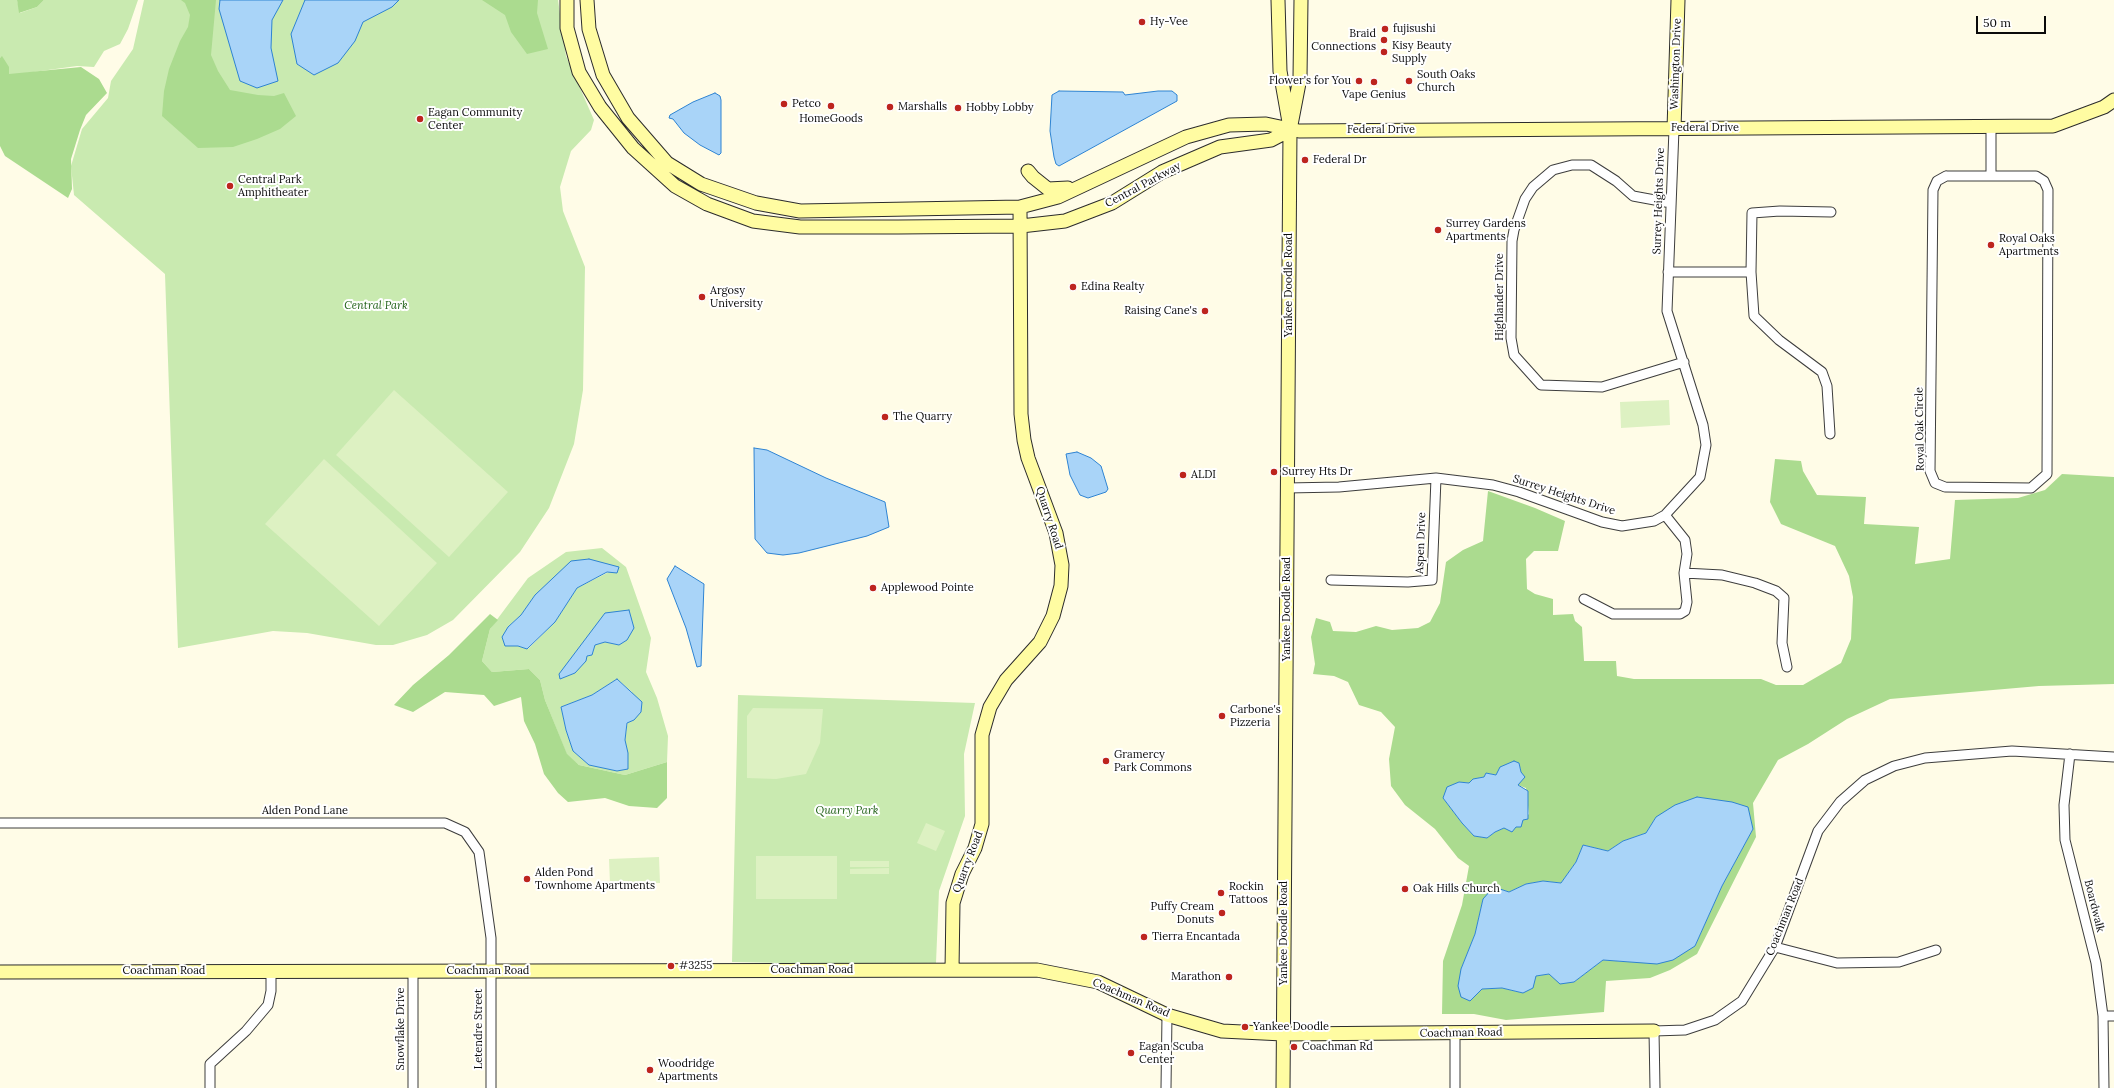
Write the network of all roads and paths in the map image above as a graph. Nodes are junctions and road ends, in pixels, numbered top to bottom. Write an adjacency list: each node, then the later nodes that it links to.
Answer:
1 (567, 0): 16 (street, Central Parkway)
2 (587, 0): 14 (street, Central Parkway)
3 (1278, 0): 9 (street, Yankee Doodle Road)
4 (1300, 0): 9 (street, Yankee Doodle Road)
5 (1678, 0): 8 (street, Washington Drive)
6 (2114, 100): 7 (street, Federal Drive)
7 (1991, 127): 8 (street, Federal Drive); 11 (street)
8 (1674, 129): 9 (street, Federal Drive); 13 (street, Surrey Heights Drive)
9 (1290, 130): 12 (street, Central Parkway); 16 (street, Central Parkway); 22 (street, Yankee Doodle Road)
10 (1028, 171): 12 (street)
11 (1991, 176): 11 (street, Royal Oak Circle)
12 (1078, 188): 14 (street, Central Parkway)
13 (1671, 203): 17 (street, Surrey Heights Drive); 19 (street, Highlander Drive)
14 (1020, 207): 16 (street, Quarry Road)
15 (1831, 212): 18 (street)
16 (1021, 226): 33 (street, Quarry Road)
17 (1668, 272): 18 (street); 19 (street, Surrey Heights Drive)
18 (1751, 272): 20 (street)
19 (1684, 362): 23 (street, Surrey Heights Drive)
20 (1830, 434)
21 (1436, 478): 22 (street, Surrey Heights Drive); 23 (street, Surrey Heights Drive); 25 (street, Aspen Drive)
22 (1288, 488): 43 (street, Yankee Doodle Road)
23 (1665, 515): 24 (street)
24 (1684, 573): 26 (street); 27 (street)
25 (1331, 580)
26 (1584, 599)
27 (1787, 667)
28 (2070, 754): 29 (street, Coachman Road); 31 (street, Coachman Road); 39 (street, Boardwalk)
29 (2114, 757)
30 (0, 823): 36 (street, Alden Pond Lane)
31 (1775, 947): 32 (street); 41 (street, Coachman Road)
32 (1936, 950)
33 (952, 970): 36 (street, Coachman Road); 38 (street, Coachman Road)
34 (271, 971): 35 (street, Coachman Road); 37 (street, Coachman Road); 44 (street)
35 (413, 971): 36 (street, Coachman Road); 45 (street, Snowflake Drive)
36 (492, 971): 46 (street, Letendre Street)
37 (0, 972)
38 (1167, 1015): 43 (street, Coachman Road); 47 (street)
39 (2103, 1016): 40 (street); 51 (street, Boardwalk)
40 (2114, 1016)
41 (1654, 1031): 42 (street, Coachman Road); 50 (street)
42 (1455, 1033): 43 (street, Coachman Road); 49 (street)
43 (1283, 1034): 48 (street, Yankee Doodle Road)
44 (210, 1088)
45 (413, 1088)
46 (491, 1088)
47 (1166, 1088)
48 (1283, 1088)
49 (1455, 1088)
50 (1655, 1088)
51 (2104, 1088)

